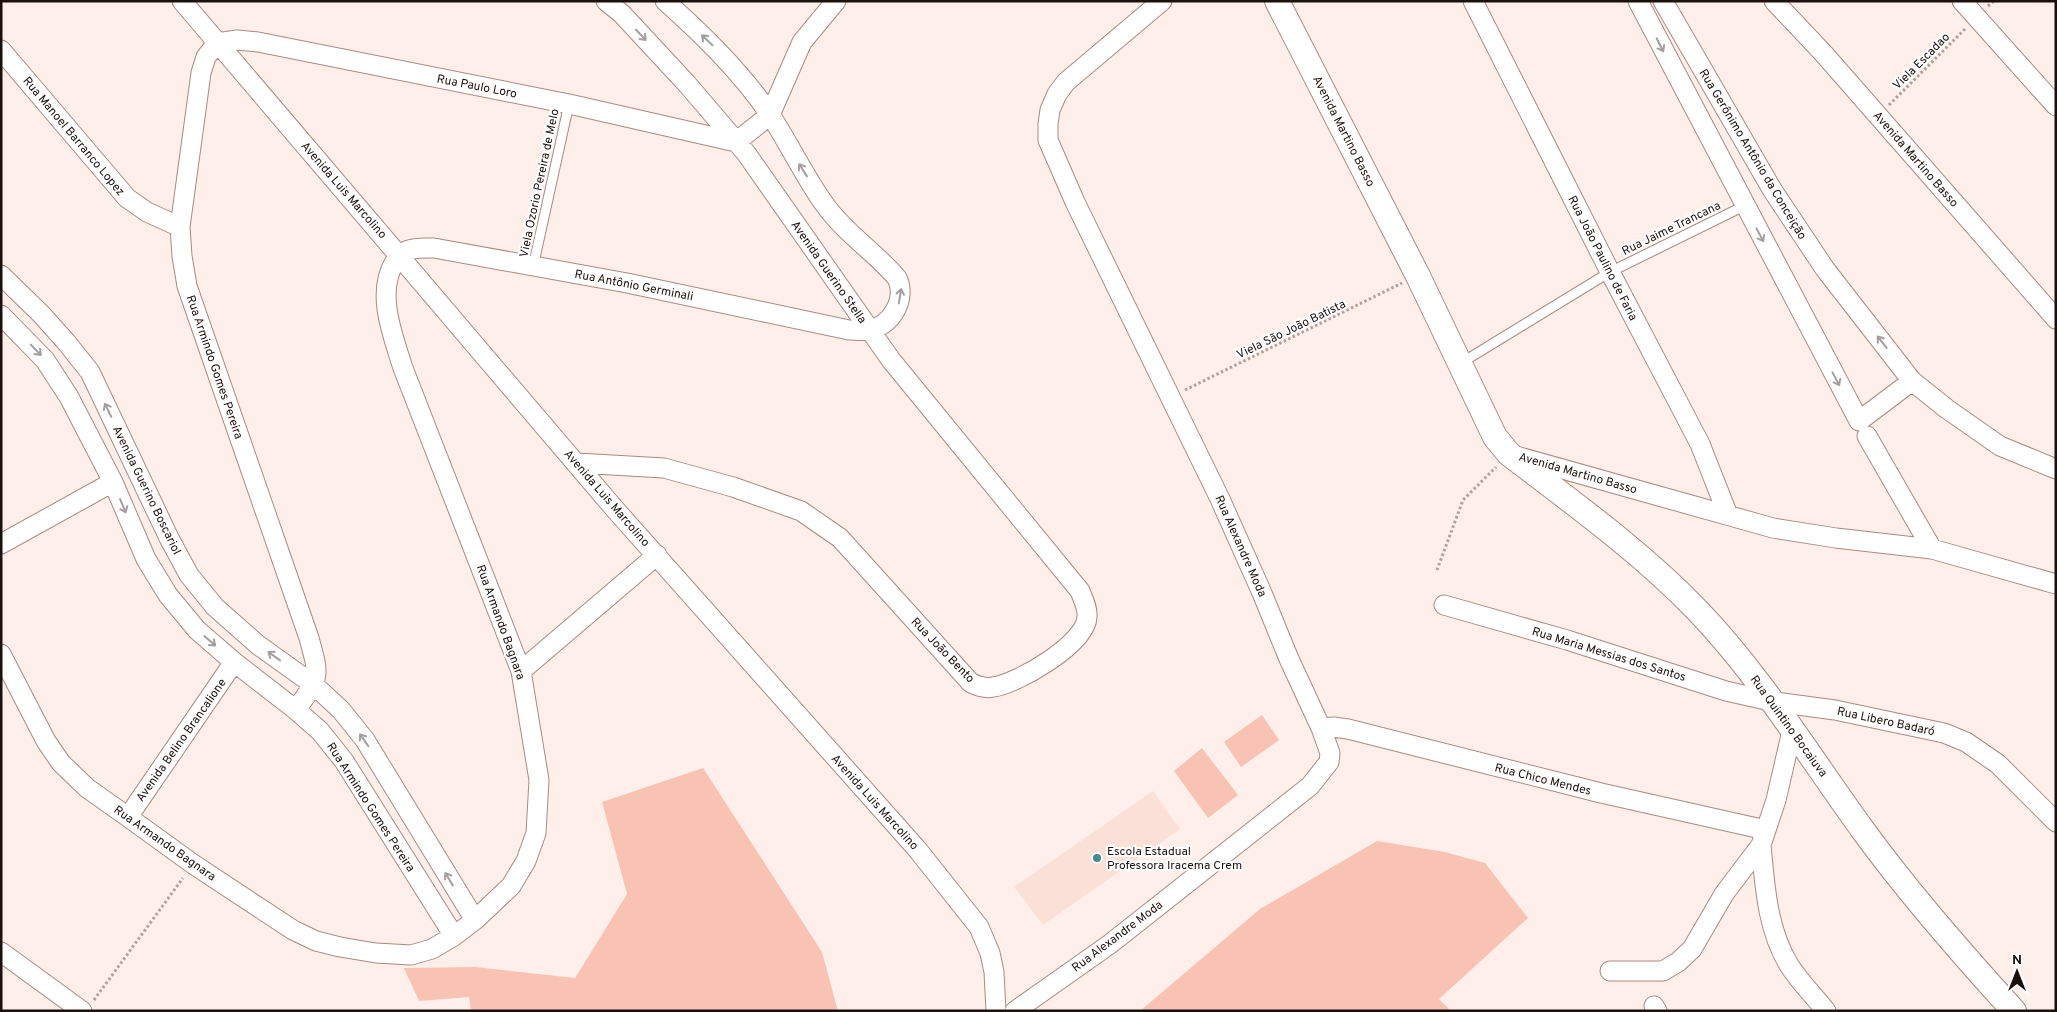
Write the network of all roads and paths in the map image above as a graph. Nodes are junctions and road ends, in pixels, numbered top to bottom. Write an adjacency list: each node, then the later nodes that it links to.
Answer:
1 (182, 1): 13 (street, Avenida Luis Marcolino)
2 (606, 1): 19 (street, Avenida Guerino Stella, one-way to 19)
3 (665, 1): 17 (street, Avenida Guerino Stella, one-way to 3)
4 (836, 1): 17 (street)
5 (1162, 1): 33 (street, Rua Alexandre Moda)
6 (1277, 1): 26 (street, Avenida Martino Basso)
7 (1473, 1): 24 (street, Rua João Paulino de Faria)
8 (1638, 1): 20 (street, Rua Gerônimo Antônio da Conceição, one-way to 20)
9 (1663, 1): 32 (street, Rua Gerônimo Antônio da Conceição, one-way to 9)
10 (1774, 1): 18 (street, Avenida Martino Basso)
11 (1962, 1): 12 (street)
12 (1977, 18): 16 (street); 18 (path, Viela Escadao)
13 (217, 43): 15 (street, Rua Paulo Loro); 21 (street, Rua Armindo Gomes Pereira); 22 (street, Avenida Luis Marcolino)
14 (1, 50): 21 (street, Rua Manoel Barranco Lopez)
15 (569, 104): 19 (street, Rua Paulo Loro); 23 (lane, Viela Ozorio Pereira de Melo)
16 (2056, 106)
17 (770, 115): 19 (street); 30 (street, Avenida Guerino Stella, one-way to 17)
18 (1878, 116): 28 (street, Avenida Martino Basso)
19 (736, 142): 30 (street, Avenida Guerino Stella)
20 (1744, 206): 24 (lane, Rua Jaime Trancana); 34 (street, Rua Gerônimo Antônio da Conceição, one-way to 34)
21 (180, 227): 49 (street, Rua Armindo Gomes Pereira)
22 (399, 254): 23 (street, Rua Antônio Germinali); 36 (street, Avenida Luis Marcolino); 48 (street, Rua Armando Bagnara)
23 (533, 267): 30 (street, Rua Antônio Germinali)
24 (1610, 272): 31 (lane, Rua Jaime Trancana); 39 (street, Rua João Paulino de Faria)
25 (1, 276): 27 (street, Avenida Guerino Boscariol)
26 (1418, 276): 31 (street, Avenida Martino Basso); 33 (path, Viela São João Batista)
27 (42, 315): 29 (street); 49 (street, Avenida Guerino Boscariol, one-way to 27)
28 (2056, 319)
29 (6, 324): 38 (street, one-way to 38)
30 (870, 330): 36 (street, Rua João Bento)
31 (1459, 364): 35 (street, Avenida Martino Basso)
32 (1912, 381): 34 (street); 37 (street, Rua Gerônimo Antônio da Conceição)
33 (1171, 397): 52 (street, Rua Alexandre Moda)
34 (1863, 428): 41 (street, Rua Gerônimo Antônio da Conceição)
35 (1509, 454): 39 (street, Avenida Martino Basso); 43 (path); 50 (street, Rua Quintino Bocaiuva)
36 (577, 463): 42 (street, Avenida Luis Marcolino)
37 (2056, 469)
38 (113, 482): 40 (street); 47 (street, one-way to 47)
39 (1728, 515): 41 (street, Avenida Martino Basso)
40 (1, 544)
41 (1932, 549): 44 (street, Avenida Martino Basso)
42 (657, 556): 48 (street); 63 (street, Avenida Luis Marcolino)
43 (1437, 570)
44 (2056, 584)
45 (1444, 606): 50 (street, Rua Maria Messias dos Santos)
46 (1, 654): 54 (street, Rua Armando Bagnara)
47 (234, 662): 51 (street); 54 (street, Avenida Belino Brancalione)
48 (521, 671): 58 (street, Rua Armando Bagnara)
49 (314, 685): 51 (street); 58 (street, one-way to 49)
50 (1774, 702): 53 (street, Rua Quintino Bocaiuva); 55 (street, Rua Libero Badaró)
51 (296, 710): 59 (street, Rua Armindo Gomes Pereira)
52 (1322, 728): 56 (street, Rua Chico Mendes); 64 (street, Rua Alexandre Moda)
53 (1792, 731): 56 (street); 66 (street, Rua Quintino Bocaiuva)
54 (128, 817): 57 (street, Rua Armando Bagnara)
55 (2056, 822)
56 (1763, 837): 61 (street); 65 (street)
57 (193, 864): 59 (street, Rua Armando Bagnara); 62 (path)
58 (474, 920): 59 (street, Rua Armando Bagnara)
59 (454, 936)
60 (1, 952): 62 (street)
61 (1610, 971)
62 (87, 1007)
63 (996, 1011)
64 (1015, 1011)
65 (1826, 1011)
66 (2014, 1011)

